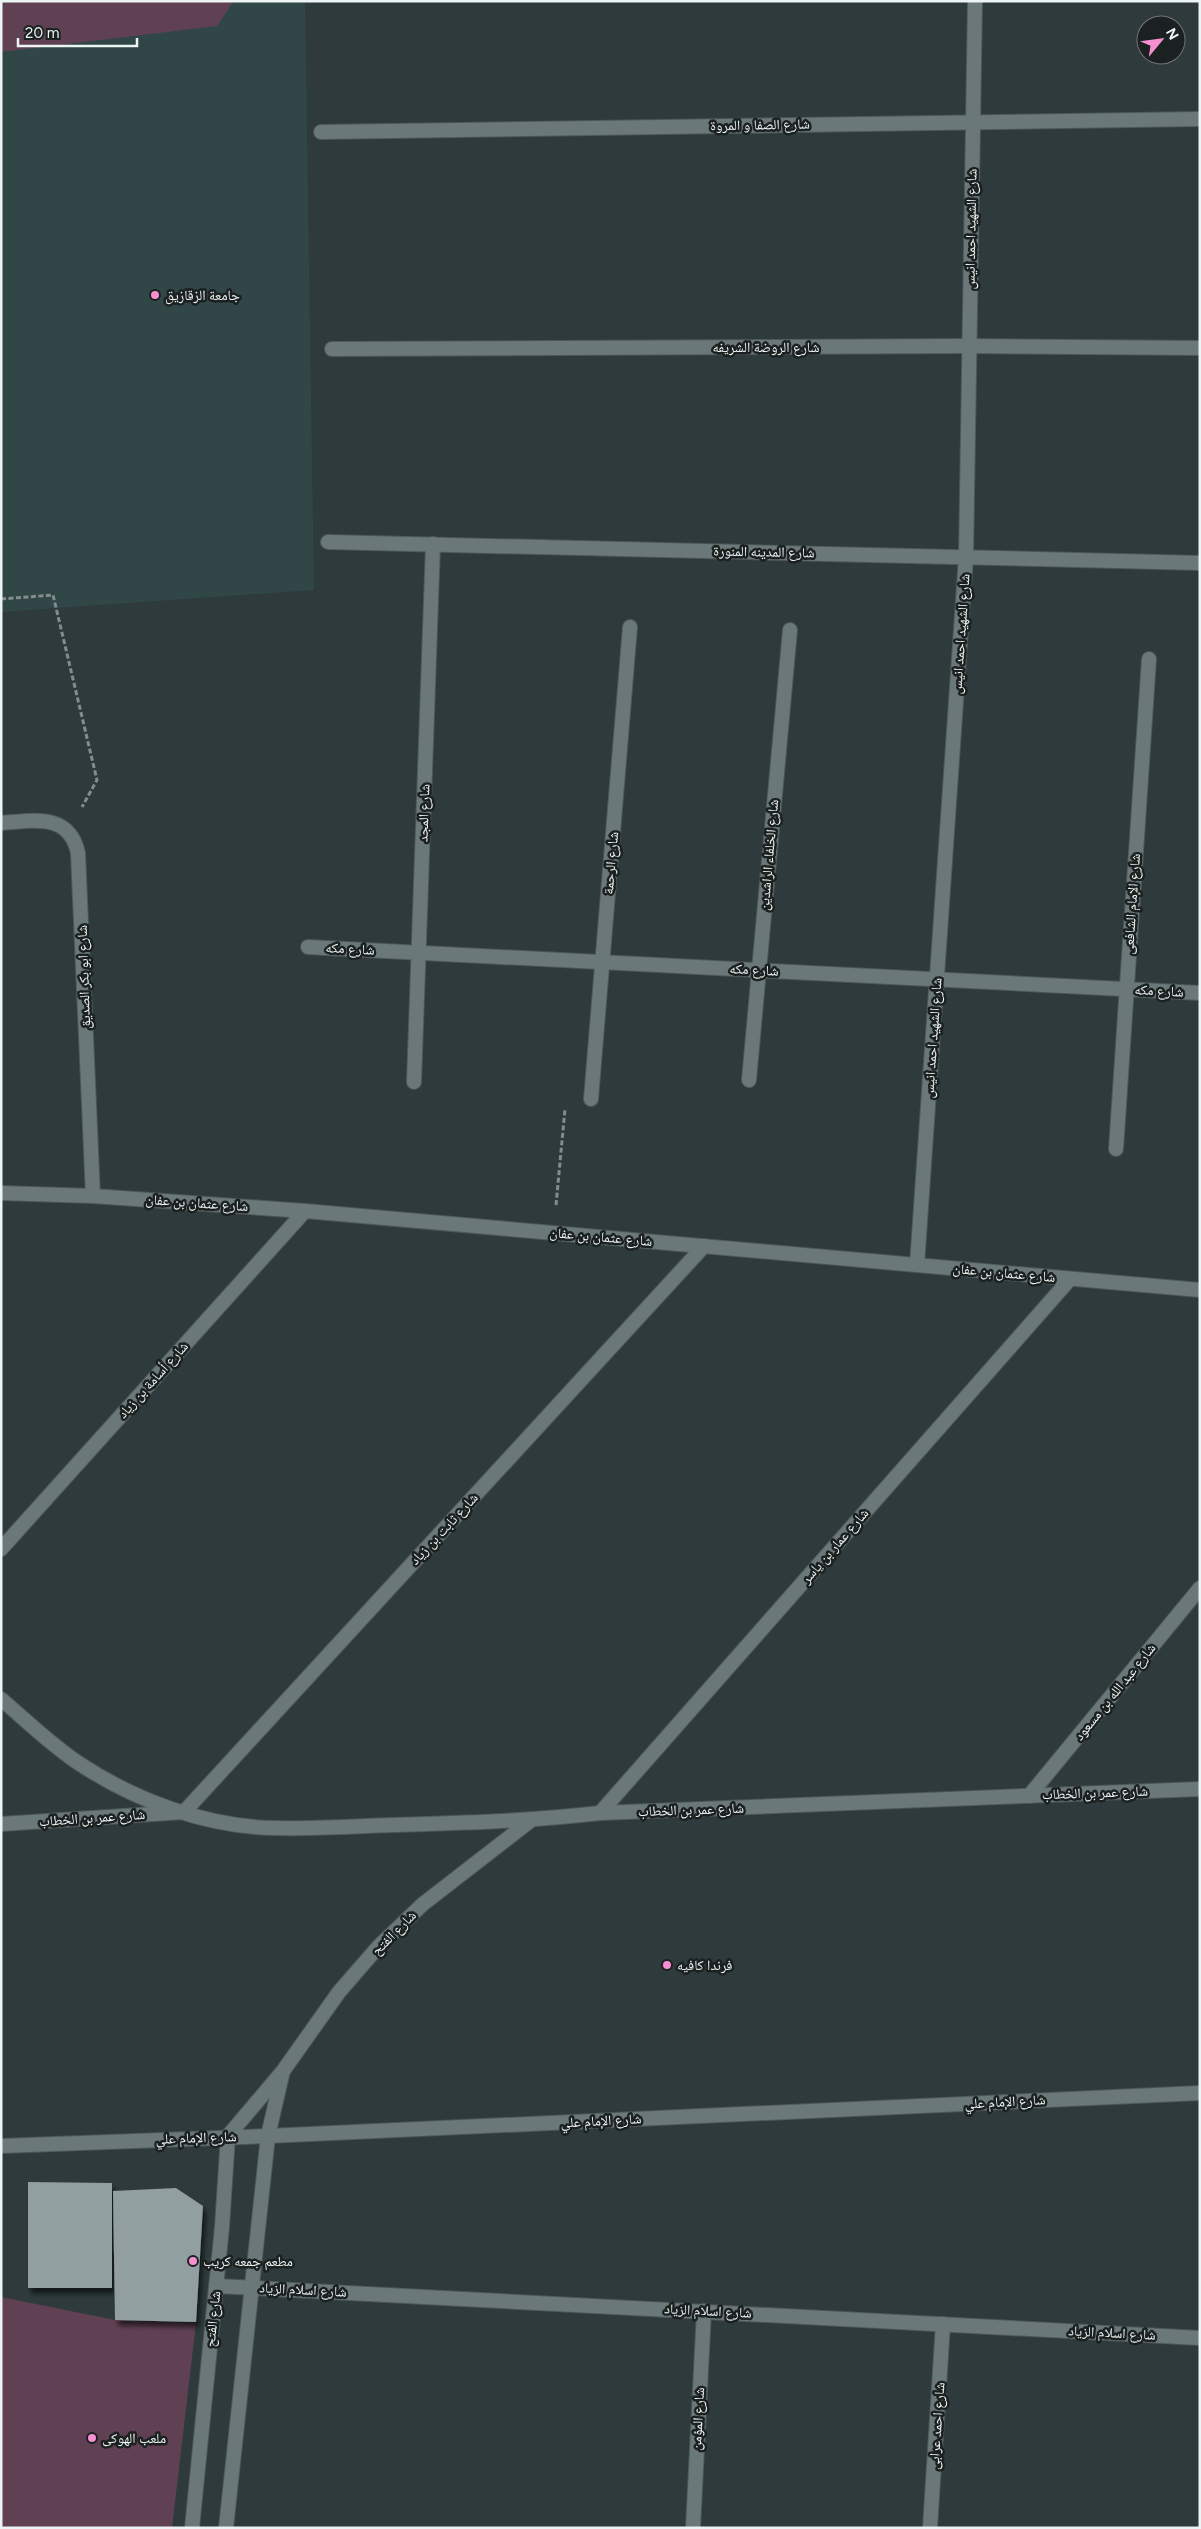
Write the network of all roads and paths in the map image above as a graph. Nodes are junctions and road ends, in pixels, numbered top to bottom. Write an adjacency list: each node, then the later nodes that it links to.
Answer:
1 (975, 1): 3 (street, شارع الشهيد احمد انيس)
2 (1200, 119): 3 (street, شارع الصفا و المروة)
3 (973, 122): 4 (street, شارع الصفا و المروة); 5 (street, شارع الشهيد احمد انيس)
4 (321, 132)
5 (969, 346): 6 (street, شارع الروضة الشريفه); 7 (street, شارع الروضة الشريفه); 10 (street, شارع الشهيد احمد انيس)
6 (1200, 348)
7 (332, 349)
8 (328, 542): 9 (street, شارع المدينه المنورة)
9 (433, 544): 10 (street, شارع المدينه المنورة); 19 (street, شارع المجد)
10 (966, 557): 11 (street, شارع المدينه المنورة); 22 (street, شارع الشهيد احمد انيس)
11 (1200, 563)
12 (1, 599): 17 (path)
13 (630, 627): 20 (street, شارع الرحمة)
14 (790, 630): 21 (street, شارع الخلفاء الراشدين)
15 (1149, 659): 23 (street, شارع الإمام الشافعى)
16 (1, 823): 17 (street)
17 (69, 832): 30 (street, شارع ابو بكر الصديق)
18 (308, 947): 19 (street, شارع مكه)
19 (419, 953): 20 (street, شارع مكه); 26 (street, شارع المجد)
20 (603, 962): 21 (street, شارع مكه); 27 (street, شارع الرحمة)
21 (759, 970): 22 (street, شارع مكه); 25 (street, شارع الخلفاء الراشدين)
22 (937, 979): 23 (street, شارع مكه); 34 (street, شارع الشهيد احمد انيس)
23 (1126, 989): 24 (street, شارع مكه); 28 (street, شارع الإمام الشافعى)
24 (1200, 993)
25 (749, 1080)
26 (414, 1082)
27 (591, 1099): 32 (path)
28 (1116, 1149)
29 (1, 1193): 30 (street, شارع عثمان بن عفان)
30 (93, 1196): 31 (street, شارع عثمان بن عفان)
31 (305, 1212): 32 (street, شارع عثمان بن عفان); 37 (street, شارع أسامة بن زياد)
32 (553, 1233): 33 (street, شارع عثمان بن عفان)
33 (704, 1246): 34 (street, شارع عثمان بن عفان); 42 (street, شارع ثابت بن زياد)
34 (917, 1265): 35 (street, شارع عثمان بن عفان)
35 (1070, 1279): 36 (street, شارع عثمان بن عفان); 43 (street, شارع عمار بن ياسر)
36 (1200, 1290)
37 (1, 1549)
38 (1200, 1588): 41 (street, شارع عبد الله بن مسعود)
39 (1, 1699): 42 (street, شارع عمر بن الخطاب)
40 (1200, 1789): 41 (street, شارع عمر بن الخطاب)
41 (1029, 1796): 43 (street, شارع عمر بن الخطاب)
42 (184, 1812): 44 (street, شارع عمر بن الخطاب); 45 (street, شارع عمر بن الخطاب)
43 (600, 1814): 44 (street, شارع عمر بن الخطاب)
44 (530, 1821): 46 (street, شارع الفتح)
45 (1, 1824)
46 (283, 2071): 48 (street, شارع الفتح); 49 (street, شارع الفتح)
47 (1200, 2093): 49 (street, شارع الإمام علي)
48 (228, 2136): 49 (street, شارع الإمام علي); 50 (street, شارع الإمام علي); 51 (street, شارع الفتح)
49 (268, 2136): 52 (street, شارع الفتح)
50 (1, 2146)
51 (216, 2286): 52 (street, شارع اسلام الزياد); 56 (street, شارع الفتح)
52 (253, 2287): 53 (street, شارع اسلام الزياد); 57 (street, شارع الفتح)
53 (704, 2311): 54 (street, شارع اسلام الزياد); 58 (street, شارع المؤمن)
54 (943, 2324): 55 (street, شارع اسلام الزياد); 59 (street, شارع احمد عرابى)
55 (1200, 2338)
56 (192, 2528)
57 (226, 2528)
58 (693, 2528)
59 (930, 2528)

